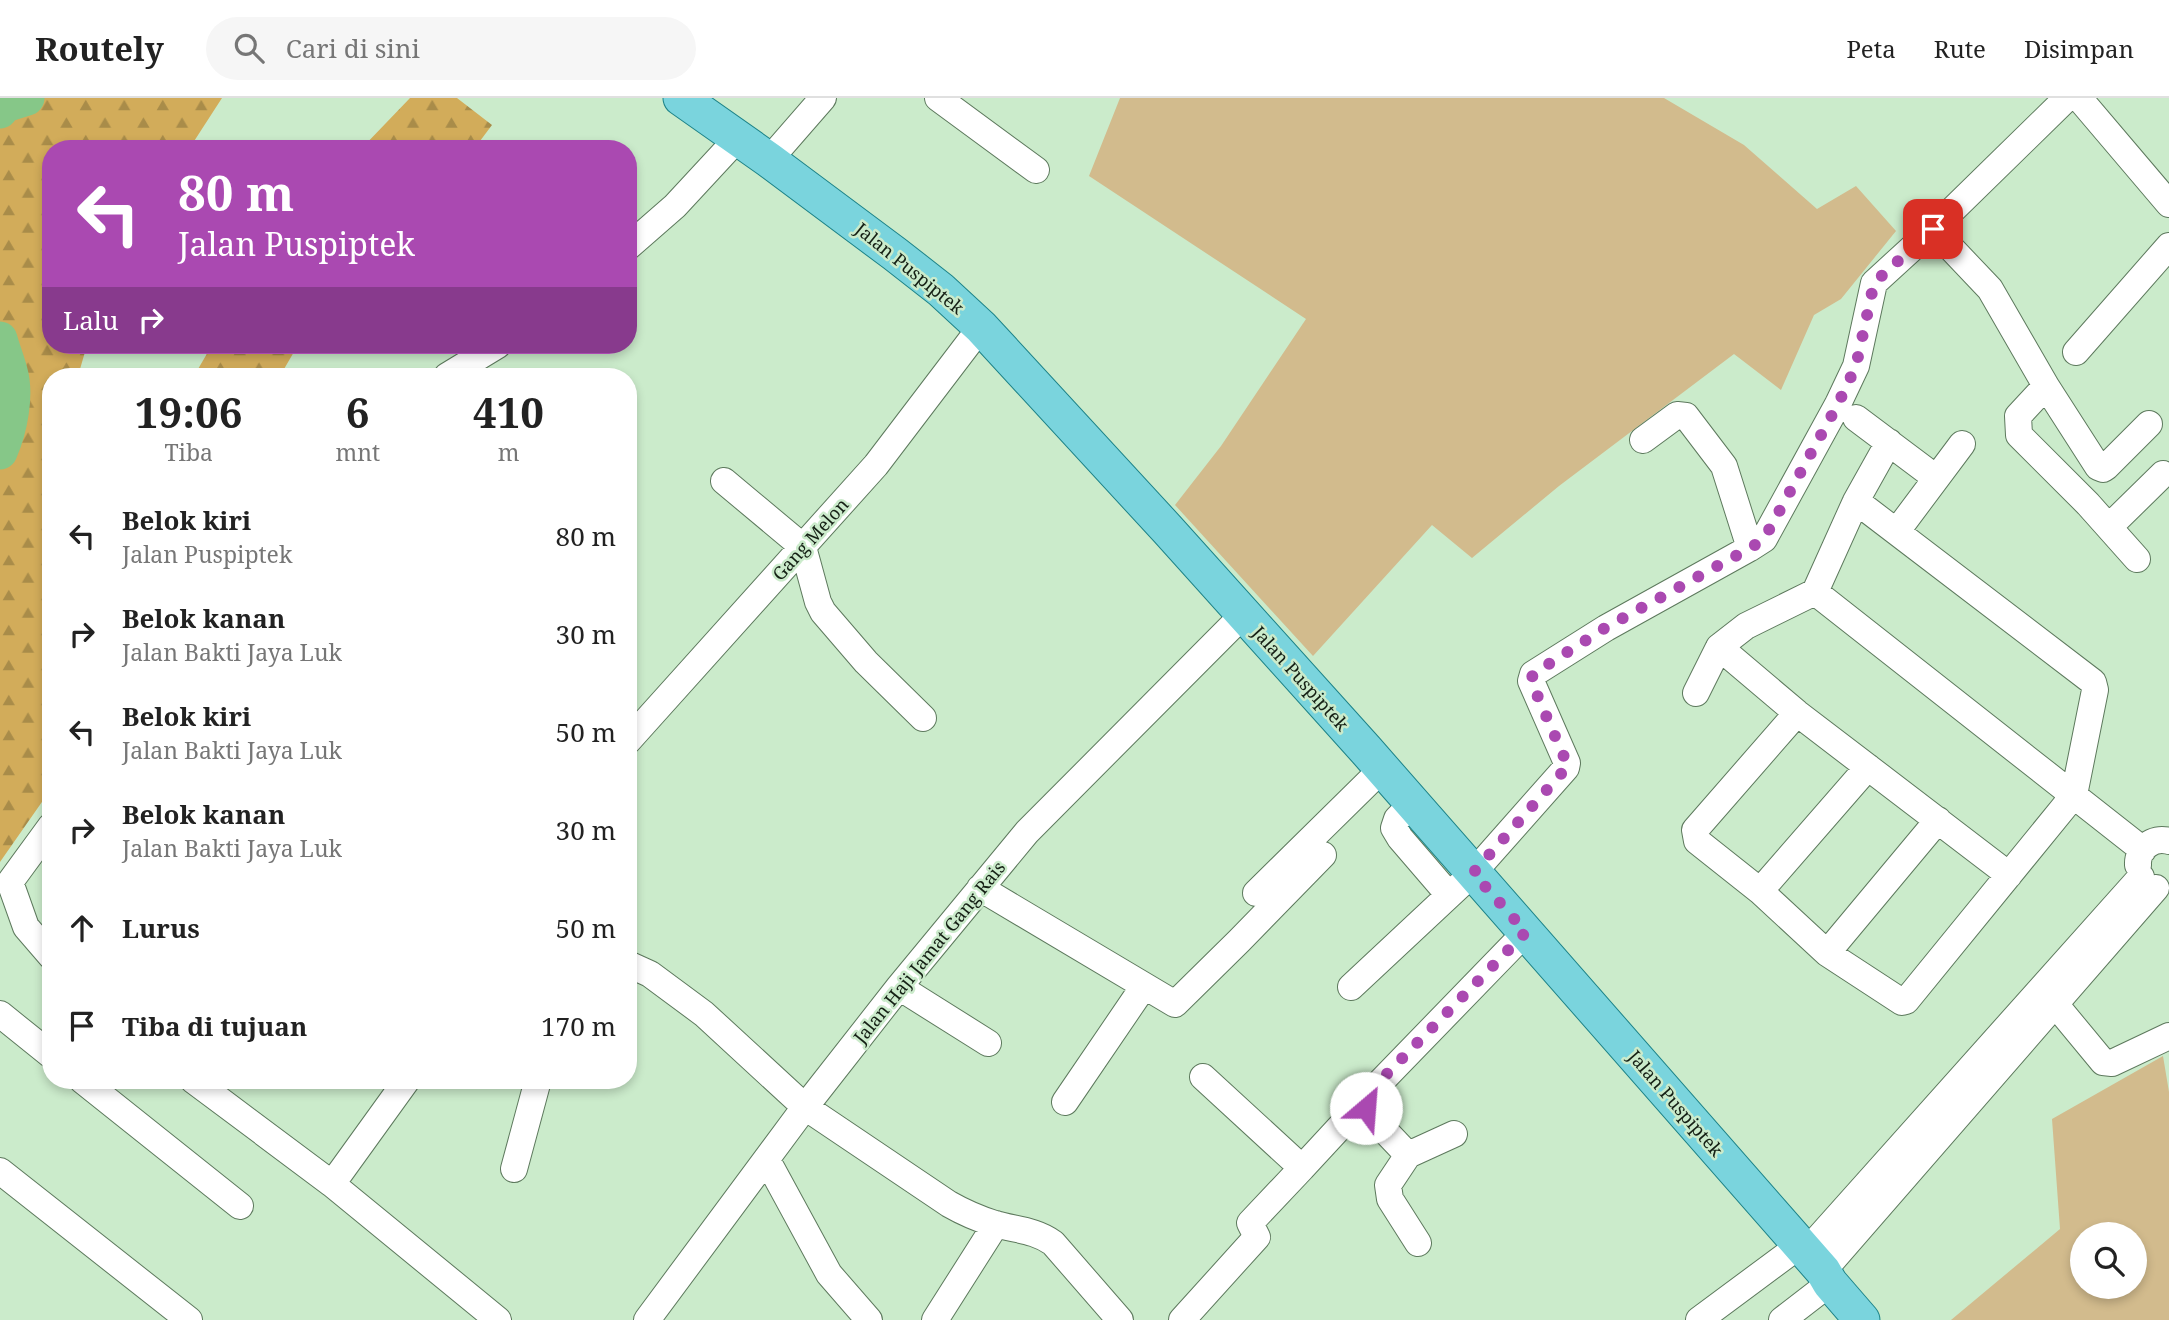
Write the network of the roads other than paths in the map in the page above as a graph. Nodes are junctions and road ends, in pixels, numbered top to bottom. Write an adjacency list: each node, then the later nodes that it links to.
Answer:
1 (681, 98): 6 (main road, Jalan Puspiptek)
2 (822, 98): 7 (street)
3 (938, 98): 8 (street)
4 (2067, 98): 10 (street)
5 (2079, 98): 9 (street)
6 (738, 138): 7 (main road, Jalan Puspiptek); 11 (street)
7 (769, 160): 13 (main road, Jalan Puspiptek)
8 (1036, 170)
9 (2169, 204)
10 (1933, 229): 17 (street); 30 (street)
11 (637, 239)
12 (2169, 246): 14 (street)
13 (981, 327): 29 (street, Gang Melon); 33 (main road, Jalan Puspiptek)
14 (2076, 352)
15 (483, 354): 16 (street)
16 (460, 368)
17 (2046, 386): 19 (street); 27 (street)
18 (1856, 418): 21 (street)
19 (2148, 424)
20 (1643, 440): 30 (street)
21 (1889, 442): 24 (street); 26 (street)
22 (1962, 444): 24 (street)
23 (2163, 474): 27 (street)
24 (1937, 478): 28 (street)
25 (724, 481): 29 (street)
26 (1856, 501): 28 (street); 32 (street)
27 (2109, 527): 31 (street)
28 (1896, 531): 41 (street)
29 (803, 547): 37 (street); 38 (street, Gang Melon)
30 (1750, 548): 48 (street)
31 (2137, 559)
32 (1815, 592): 34 (street); 41 (street)
33 (1244, 614): 40 (main road, Jalan Puspiptek); 50 (street, Jalan Haji Jamat Gang Rais)
34 (1719, 647): 35 (street); 36 (street)
35 (1696, 693)
36 (1797, 713): 39 (street); 51 (street)
37 (923, 718)
38 (637, 731)
39 (1868, 767): 42 (street); 51 (street)
40 (1382, 768): 48 (main road, Jalan Puspiptek); 52 (street)
41 (2074, 795): 45 (street); 47 (street)
42 (1938, 820): 47 (street); 55 (street)
43 (42, 838): 54 (street)
44 (2169, 841): 45 (street)
45 (2143, 849): 49 (street)
46 (1323, 855): 57 (street)
47 (2009, 875): 55 (street)
48 (1461, 884): 53 (main road, Jalan Puspiptek); 59 (street)
49 (2155, 885): 60 (street); 66 (street)
50 (980, 888): 57 (street); 58 (street, Jalan Haji Jamat Gang Rais)
51 (1760, 891): 55 (street)
52 (1256, 893)
53 (1526, 932): 71 (street); 84 (main road, Jalan Puspiptek)
54 (42, 946)
55 (1827, 953)
56 (637, 968): 73 (street)
57 (1144, 986): 72 (street)
58 (899, 987): 63 (street); 73 (street, Jalan Haji Jamat Gang Rais)
59 (1351, 987)
60 (2055, 1004): 62 (street); 66 (street)
61 (0, 1014): 64 (street)
62 (2169, 1036)
63 (988, 1043)
64 (42, 1048)
65 (1203, 1077): 77 (street)
66 (1970, 1085): 84 (street)
67 (93, 1089): 81 (street)
68 (205, 1089): 80 (street)
69 (401, 1089): 80 (street)
70 (536, 1089): 78 (street)
71 (1364, 1101): 75 (street); 77 (street)
72 (1065, 1102)
73 (804, 1107): 76 (street, Jalan Haji Jamat Gang Rais); 82 (street)
74 (1454, 1134): 75 (street)
75 (1408, 1155): 83 (street)
76 (767, 1160): 88 (street, Jalan Haji Jamat Gang Rais); 89 (street)
77 (1302, 1168): 92 (street)
78 (514, 1169)
79 (0, 1171): 86 (street)
80 (332, 1184): 87 (street)
81 (240, 1206)
82 (996, 1224): 90 (street); 91 (street)
83 (1418, 1243)
84 (1815, 1263): 85 (main road, Jalan Puspiptek); 93 (street); 94 (street)
85 (1858, 1319)
86 (189, 1320)
87 (498, 1320)
88 (648, 1320)
89 (869, 1320)
90 (936, 1320)
91 (1120, 1320)
92 (1182, 1320)
93 (1699, 1320)
94 (1782, 1320)

